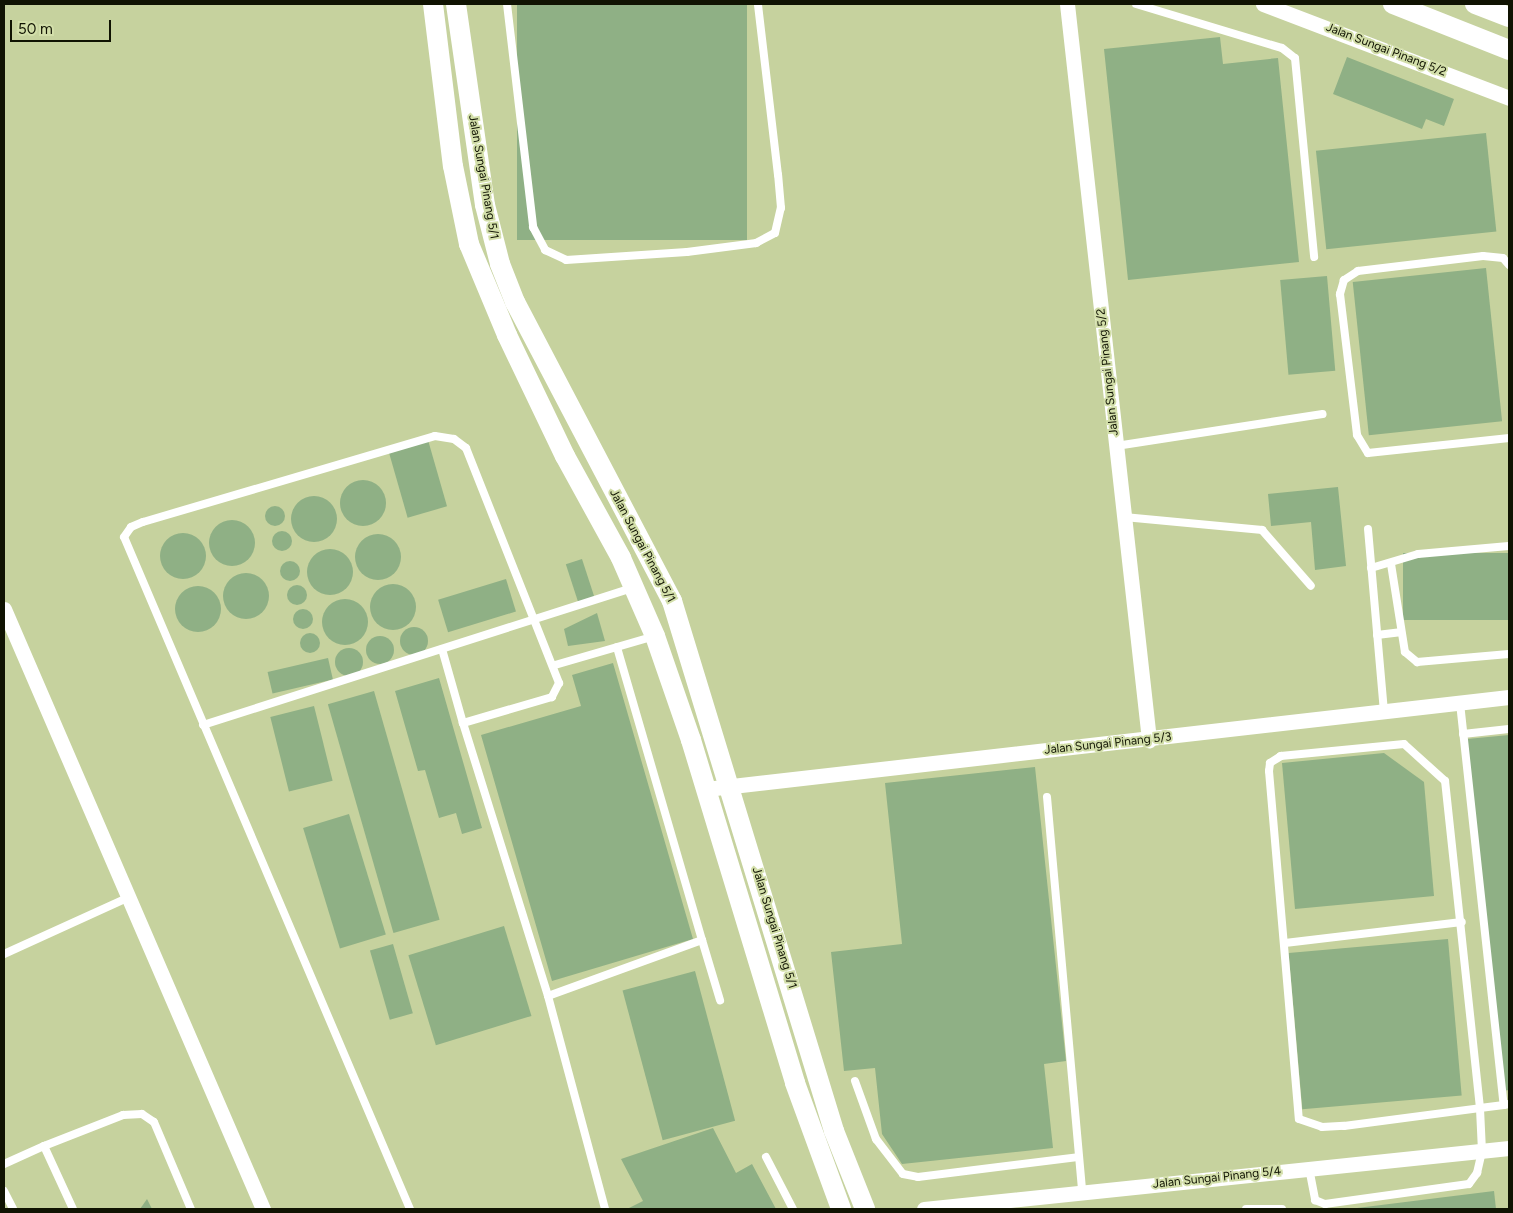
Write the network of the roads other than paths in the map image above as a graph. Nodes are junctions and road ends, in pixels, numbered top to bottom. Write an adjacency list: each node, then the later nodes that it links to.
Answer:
1 (433, 4): 24 (street, Jalan Sungai Pinang 5/1)
2 (456, 4): 42 (street, Jalan Sungai Pinang 5/1)
3 (507, 4): 4 (lane)
4 (758, 4)
5 (1067, 4): 17 (street, Jalan Sungai Pinang 5/2)
6 (1136, 4): 13 (lane)
7 (1263, 4): 12 (street, Jalan Sungai Pinang 5/2)
8 (1392, 4): 11 (street)
9 (1475, 4): 10 (street)
10 (1509, 17)
11 (1509, 50)
12 (1509, 98)
13 (1314, 257)
14 (1509, 265): 16 (lane)
15 (1323, 414): 17 (lane)
16 (1509, 438)
17 (1116, 446): 18 (street, Jalan Sungai Pinang 5/2)
18 (1124, 517): 23 (lane); 41 (street, Jalan Sungai Pinang 5/2)
19 (1368, 529): 22 (lane)
20 (1509, 546): 21 (lane)
21 (1391, 564): 22 (lane); 27 (lane)
22 (1371, 568): 28 (lane)
23 (1311, 586)
24 (634, 588): 26 (lane); 29 (street, Jalan Sungai Pinang 5/1)
25 (4, 609): 45 (street)
26 (536, 621): 31 (lane); 33 (lane); 38 (lane)
27 (1400, 632): 28 (lane); 32 (lane)
28 (1377, 635): 36 (lane)
29 (655, 636): 30 (lane); 43 (street, Jalan Sungai Pinang 5/1)
30 (617, 647): 33 (lane); 47 (lane)
31 (442, 649): 37 (lane); 38 (lane)
32 (1509, 654)
33 (555, 665): 37 (lane)
34 (1509, 697): 35 (street, Jalan Sungai Pinang 5/3)
35 (1460, 702): 36 (street, Jalan Sungai Pinang 5/3); 40 (lane)
36 (1384, 712): 41 (street, Jalan Sungai Pinang 5/3)
37 (463, 723): 50 (lane)
38 (203, 725): 69 (lane)
39 (1509, 729): 40 (lane)
40 (1463, 734): 53 (lane)
41 (1149, 740): 42 (street, Jalan Sungai Pinang 5/3)
42 (730, 786): 43 (street, Jalan Sungai Pinang 5/3); 73 (street, Jalan Sungai Pinang 5/1)
43 (706, 789): 72 (street, Jalan Sungai Pinang 5/1)
44 (1047, 796): 59 (lane)
45 (127, 898): 49 (lane); 68 (street)
46 (1462, 922): 48 (lane); 48 (lane); 54 (lane)
47 (702, 940): 50 (lane); 51 (lane)
48 (1285, 943): 54 (lane)
49 (4, 954)
50 (548, 996): 70 (lane)
51 (720, 1000)
52 (855, 1081): 59 (lane)
53 (1507, 1104): 54 (lane)
54 (1480, 1108): 57 (lane)
55 (44, 1146): 60 (lane); 66 (lane); 67 (lane)
56 (1509, 1148): 57 (street, Jalan Sungai Pinang 5/4)
57 (1482, 1150): 61 (street, Jalan Sungai Pinang 5/4); 61 (lane)
58 (766, 1157): 71 (lane)
59 (1078, 1157): 63 (lane)
60 (4, 1164)
61 (1310, 1168): 63 (street, Jalan Sungai Pinang 5/4)
62 (4, 1191): 65 (lane)
63 (1082, 1192): 64 (street, Jalan Sungai Pinang 5/4)
64 (1002, 1205): 74 (street, Jalan Sungai Pinang 5/4)
65 (13, 1209)
66 (73, 1209)
67 (191, 1209)
68 (263, 1209)
69 (410, 1209)
70 (605, 1209)
71 (793, 1209)
72 (841, 1209)
73 (865, 1209)
74 (924, 1209)
75 (1246, 1209): 76 (lane)
76 (1282, 1209)

